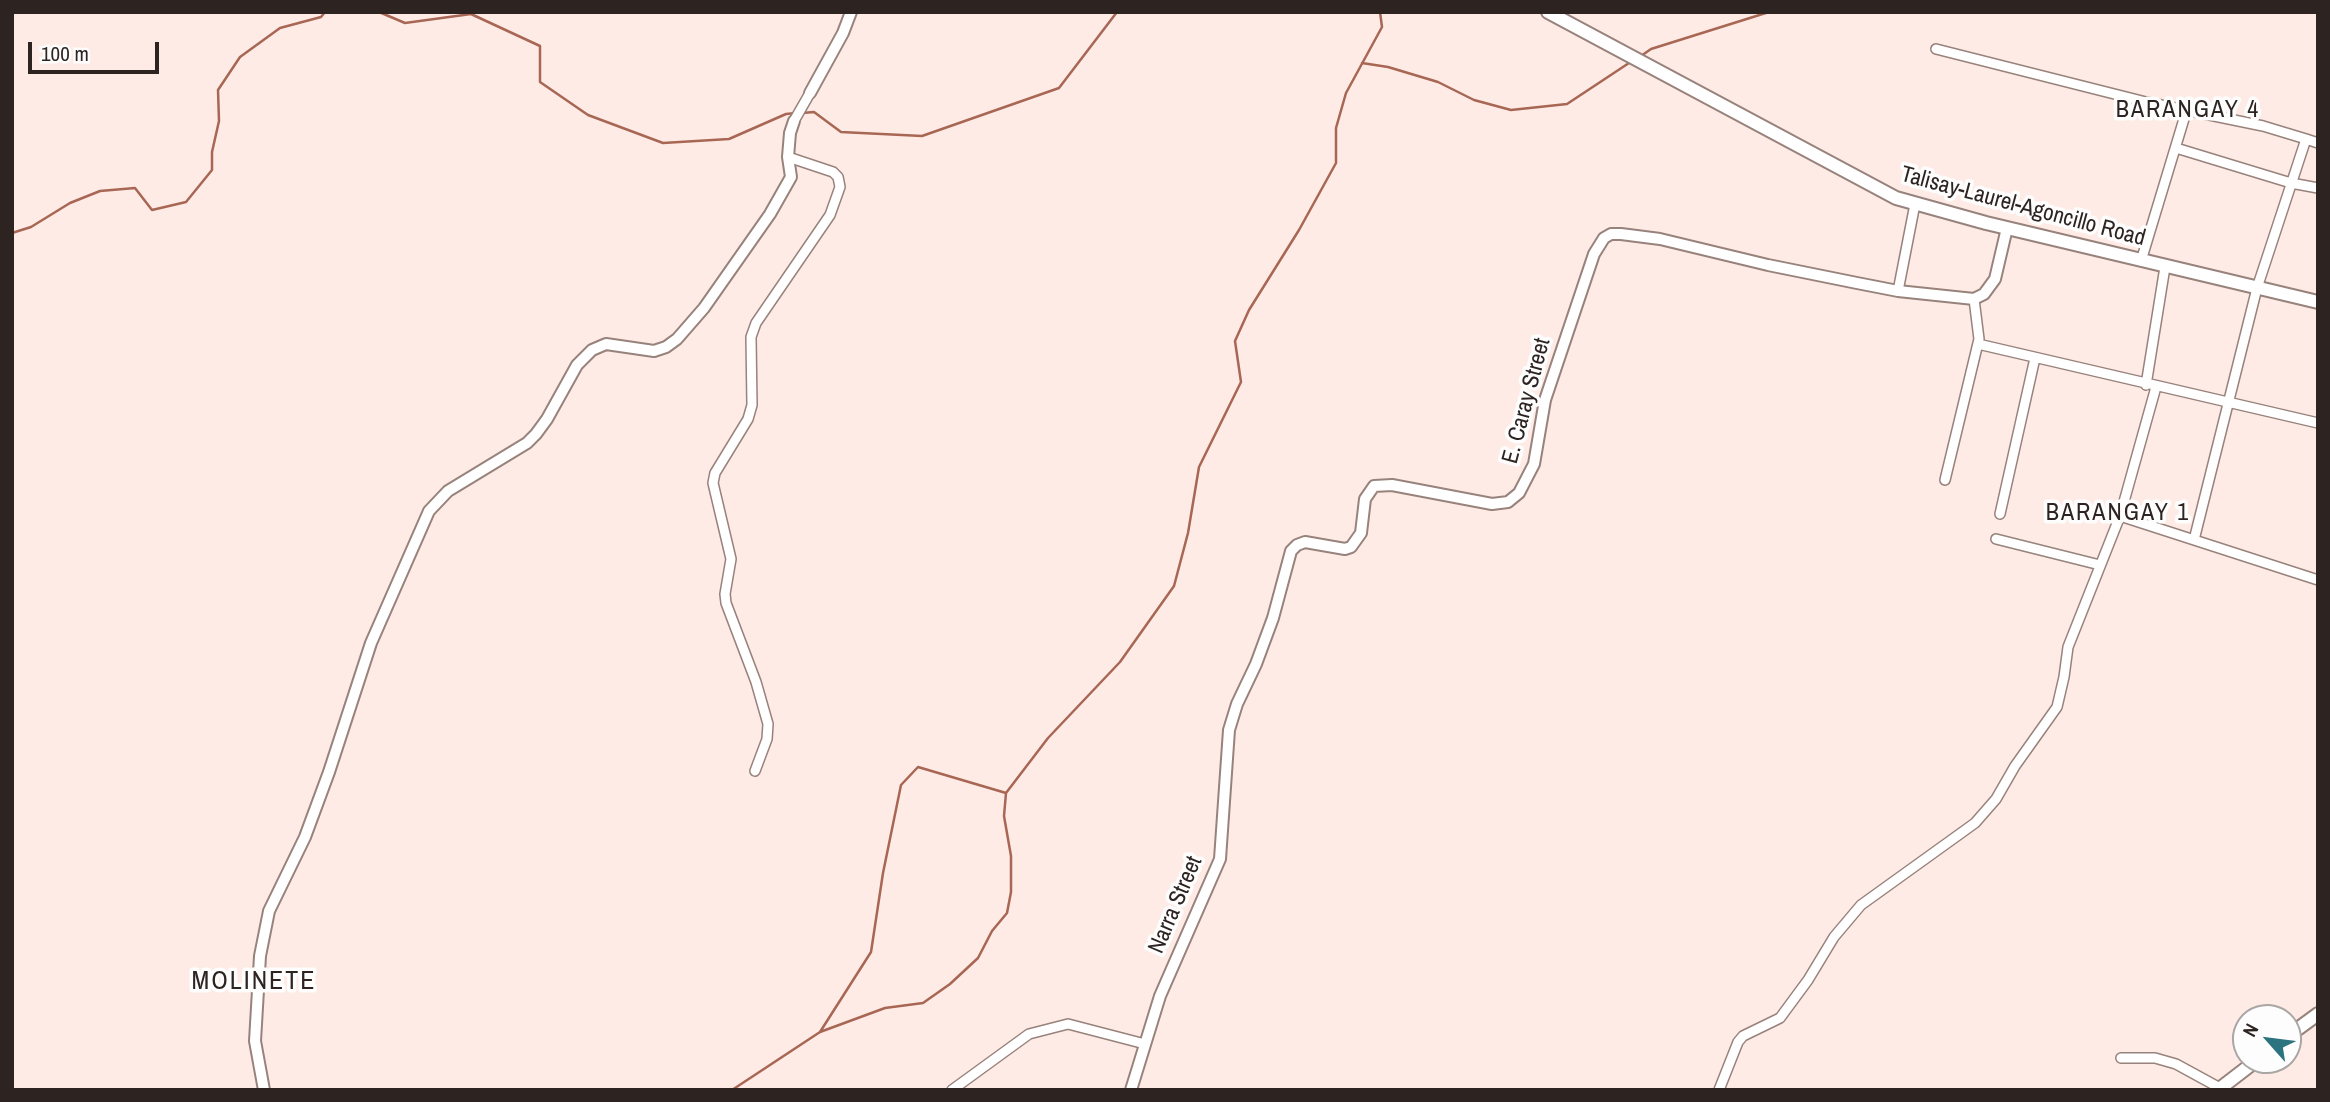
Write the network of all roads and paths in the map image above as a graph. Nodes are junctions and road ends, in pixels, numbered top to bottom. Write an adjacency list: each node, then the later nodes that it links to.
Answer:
1 (851, 12): 4 (street)
2 (1548, 12): 13 (main road, Talisay-Laurel-Agoncillo Road)
3 (1936, 49): 5 (street)
4 (810, 93): 6 (street)
5 (2187, 108): 7 (street); 9 (street)
6 (794, 121): 10 (street)
7 (2306, 139): 8 (street); 11 (street)
8 (2318, 143)
9 (2176, 148): 11 (street); 15 (street)
10 (788, 157): 34 (street); 41 (street)
11 (2291, 183): 12 (street); 17 (street)
12 (2318, 188)
13 (1915, 204): 14 (main road, Talisay-Laurel-Agoncillo Road); 18 (street)
14 (2007, 228): 15 (main road, Talisay-Laurel-Agoncillo Road); 19 (street)
15 (2141, 261): 16 (main road, Talisay-Laurel-Agoncillo Road)
16 (2165, 267): 17 (main road, Talisay-Laurel-Agoncillo Road); 23 (street)
17 (2257, 288): 20 (main road, Talisay-Laurel-Agoncillo Road); 24 (street)
18 (1898, 290): 19 (street); 33 (street, E. Caray Street)
19 (1974, 299): 21 (street)
20 (2318, 302)
21 (1978, 344): 22 (street); 26 (street)
22 (2035, 358): 23 (street); 27 (street)
23 (2151, 386): 24 (street); 28 (street)
24 (2228, 403): 25 (street); 30 (street)
25 (2318, 423)
26 (1945, 480)
27 (2000, 514)
28 (2120, 516): 30 (street); 31 (street)
29 (1996, 539): 31 (street)
30 (2194, 540): 32 (street)
31 (2100, 565): 44 (street)
32 (2318, 580)
33 (1229, 730): 37 (street, Narra Street)
34 (755, 771)
35 (2318, 1014): 36 (main road)
36 (2302, 1026)
37 (1145, 1044): 42 (street); 43 (street, Narra Street)
38 (2120, 1058): 40 (street)
39 (2239, 1074): 40 (main road)
40 (2219, 1089)
41 (264, 1090)
42 (952, 1090)
43 (1131, 1090)
44 (1719, 1090)

